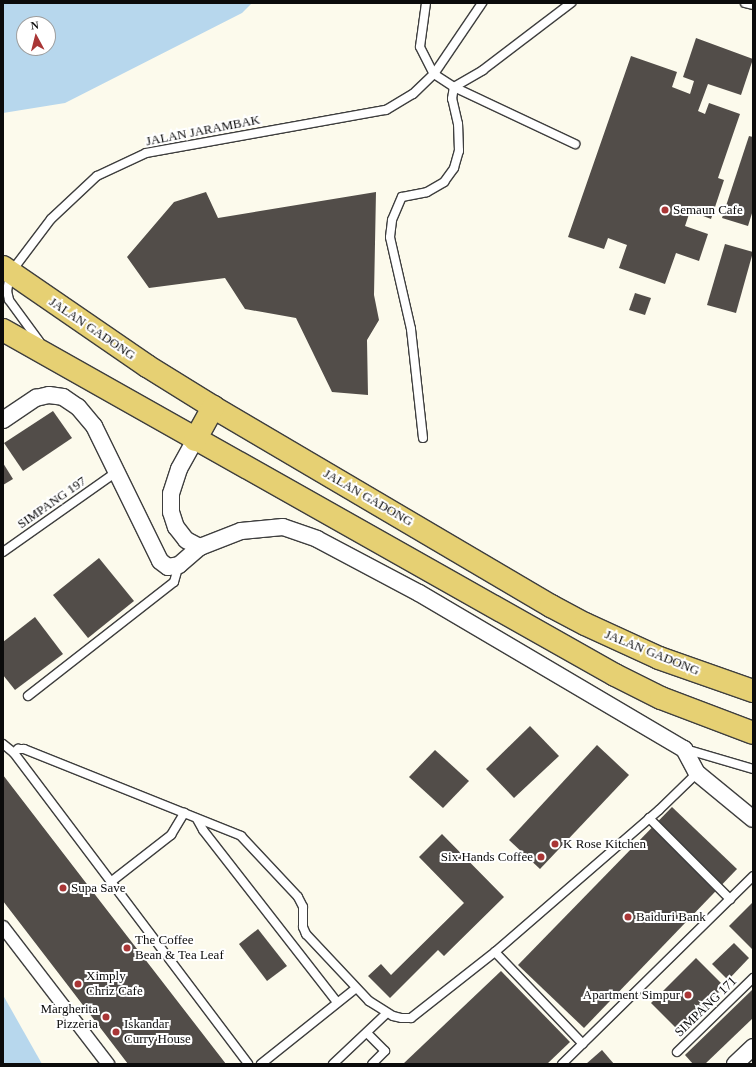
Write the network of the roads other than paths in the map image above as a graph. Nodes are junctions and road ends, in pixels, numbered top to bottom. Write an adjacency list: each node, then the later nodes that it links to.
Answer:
1 (426, 3): 6 (lane)
2 (482, 3): 6 (lane, JALAN JARAMBAK)
3 (571, 3): 7 (lane)
4 (745, 3): 5 (lane)
5 (753, 6)
6 (434, 74): 7 (lane); 9 (lane, JALAN JARAMBAK)
7 (454, 87): 8 (lane); 14 (lane)
8 (575, 144)
9 (5, 272): 11 (lane, JALAN JARAMBAK); 12 (main road, JALAN GADONG)
10 (3, 330): 11 (main road)
11 (54, 359): 15 (main road)
12 (212, 407): 15 (main road); 20 (main road, JALAN GADONG)
13 (3, 420): 16 (street)
14 (423, 438)
15 (195, 440): 17 (street); 22 (main road)
16 (115, 473): 18 (lane, SIMPANG 197); 19 (street)
17 (200, 547): 19 (street); 24 (street)
18 (3, 552)
19 (179, 565): 21 (lane)
20 (753, 691)
21 (28, 696)
22 (753, 732)
23 (3, 744): 25 (lane)
24 (684, 749): 26 (lane); 27 (street)
25 (14, 752): 28 (lane); 33 (lane)
26 (753, 769)
27 (698, 773): 29 (lane); 31 (street)
28 (184, 813): 30 (lane); 33 (lane)
29 (649, 818): 34 (lane); 36 (lane)
30 (197, 819): 38 (lane); 39 (lane)
31 (753, 819)
32 (753, 876): 34 (lane)
33 (112, 881): 46 (lane)
34 (730, 899): 42 (lane)
35 (3, 927): 45 (street)
36 (495, 952): 40 (lane); 42 (lane)
37 (753, 978): 44 (lane, SIMPANG 171)
38 (355, 989): 39 (lane); 40 (lane)
39 (336, 1002): 47 (lane)
40 (387, 1013): 41 (lane)
41 (368, 1034): 48 (lane); 49 (lane)
42 (582, 1044): 50 (lane)
43 (753, 1047): 51 (street)
44 (677, 1052)
45 (108, 1064)
46 (248, 1064)
47 (261, 1064)
48 (333, 1064)
49 (372, 1064)
50 (562, 1064)
51 (735, 1064)

